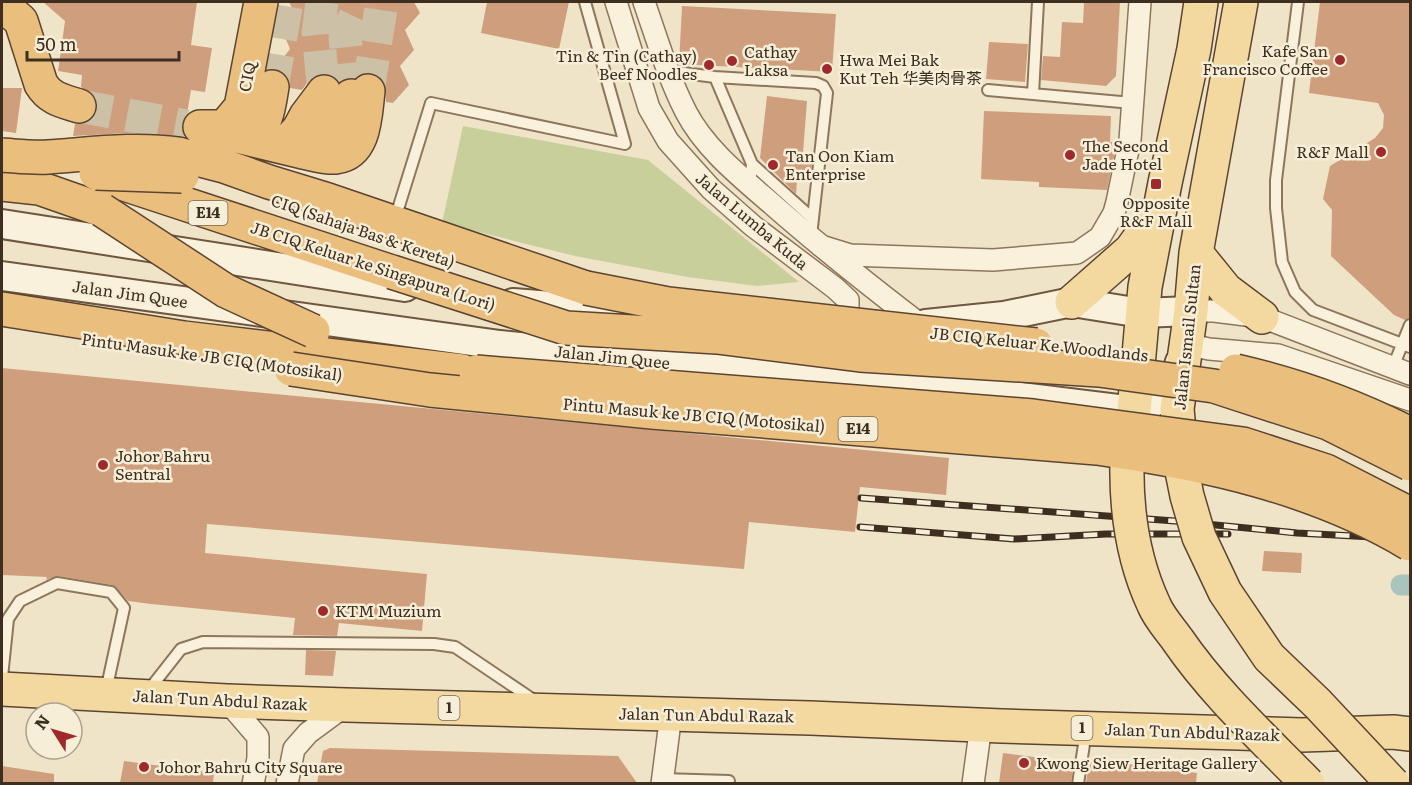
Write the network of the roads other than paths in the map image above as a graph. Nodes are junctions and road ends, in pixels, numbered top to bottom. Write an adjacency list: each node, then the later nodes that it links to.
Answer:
1 (258, 2): 19 (highway, CIQ)
2 (585, 2): 23 (lane)
3 (616, 2): 39 (street, Jalan Lumba Kuda)
4 (644, 2): 11 (street, Jalan Lumba Kuda)
5 (1038, 2): 16 (lane)
6 (1140, 2): 17 (street, Jalan Lumba Kuda)
7 (1201, 2): 24 (main road)
8 (1242, 2): 27 (main road, Jalan Ismail Sultan)
9 (1298, 2): 41 (lane)
10 (2, 9): 18 (highway)
11 (668, 71): 12 (lane); 21 (street, Jalan Lumba Kuda)
12 (715, 77): 21 (lane); 26 (lane)
13 (272, 87): 19 (highway, CIQ)
14 (988, 90): 16 (lane)
15 (347, 93): 19 (highway, CIQ)
16 (1033, 94): 17 (lane)
17 (1132, 103): 26 (street, Jalan Lumba Kuda)
18 (79, 106)
19 (237, 136)
20 (7, 156): 38 (highway, CIQ (Sahaja Bas & Kereta) / E14, bridge); 51 (highway, JB CIQ Keluar Ke Woodlands / E14, bridge)
21 (751, 175): 26 (street, Jalan Lumba Kuda)
22 (2, 184): 45 (highway, E14, bridge)
23 (399, 206)
24 (1160, 211): 29 (main road); 32 (main road)
25 (2, 224): 38 (main road)
26 (815, 234): 35 (street, Jalan Lumba Kuda)
27 (1196, 253): 31 (main road, Jalan Ismail Sultan); 34 (main road)
28 (2, 276): 43 (main road, Jalan Jim Quee)
29 (1072, 302): 32 (main road); 33 (main road)
30 (2, 309): 45 (highway, E14)
31 (1191, 311): 32 (main road); 34 (street); 40 (main road, Jalan Ismail Sultan)
32 (1141, 314): 50 (main road)
33 (1004, 316): 35 (main road); 46 (main road)
34 (1262, 317): 44 (street)
35 (921, 325): 39 (main road)
36 (1410, 325): 41 (lane)
37 (2, 326): 55 (highway, Pintu Masuk ke JB CIQ (Motosikal) / E14, bridge)
38 (710, 327): 39 (main road); 43 (main road); 53 (highway, E14, bridge)
39 (835, 327)
40 (1185, 344): 42 (street); 49 (main road, Jalan Ismail Sultan); 50 (main road)
41 (1407, 346): 44 (lane)
42 (1252, 352): 47 (street); 49 (street)
43 (698, 365): 46 (main road, Jalan Jim Quee)
44 (1402, 370)
45 (462, 371): 54 (highway, E14, bridge)
46 (990, 394): 48 (main road, Jalan Jim Quee)
47 (1410, 400)
48 (1081, 405): 50 (main road, Jalan Jim Quee); 52 (main road)
49 (1178, 409): 75 (main road, Jalan Ismail Sultan, bridge)
50 (1134, 411): 52 (main road)
51 (1410, 434)
52 (1127, 456): 74 (main road, bridge)
53 (1410, 464)
54 (1410, 514)
55 (1410, 544)
56 (2, 677): 58 (lane)
57 (2, 689): 58 (main road, Jalan Tun Abdul Razak / 1)
58 (106, 694): 59 (main road, Jalan Tun Abdul Razak / 1)
59 (144, 696): 60 (main road, Jalan Tun Abdul Razak / 1); 62 (lane)
60 (227, 701): 61 (main road, Jalan Tun Abdul Razak / 1); 70 (street)
61 (346, 705): 62 (main road, Jalan Tun Abdul Razak / 1); 71 (street)
62 (550, 711): 63 (main road, Jalan Tun Abdul Razak / 1)
63 (671, 714): 64 (main road, Jalan Tun Abdul Razak / 1); 68 (street)
64 (981, 725): 65 (main road, Jalan Tun Abdul Razak / 1); 72 (street)
65 (1086, 728): 66 (main road, Jalan Tun Abdul Razak / 1); 73 (lane)
66 (1410, 734)
67 (1410, 778): 75 (main road)
68 (662, 781): 69 (lane)
69 (729, 781)
70 (253, 783)
71 (287, 783)
72 (973, 783)
73 (1078, 783)
74 (1308, 783)
75 (1395, 783)

